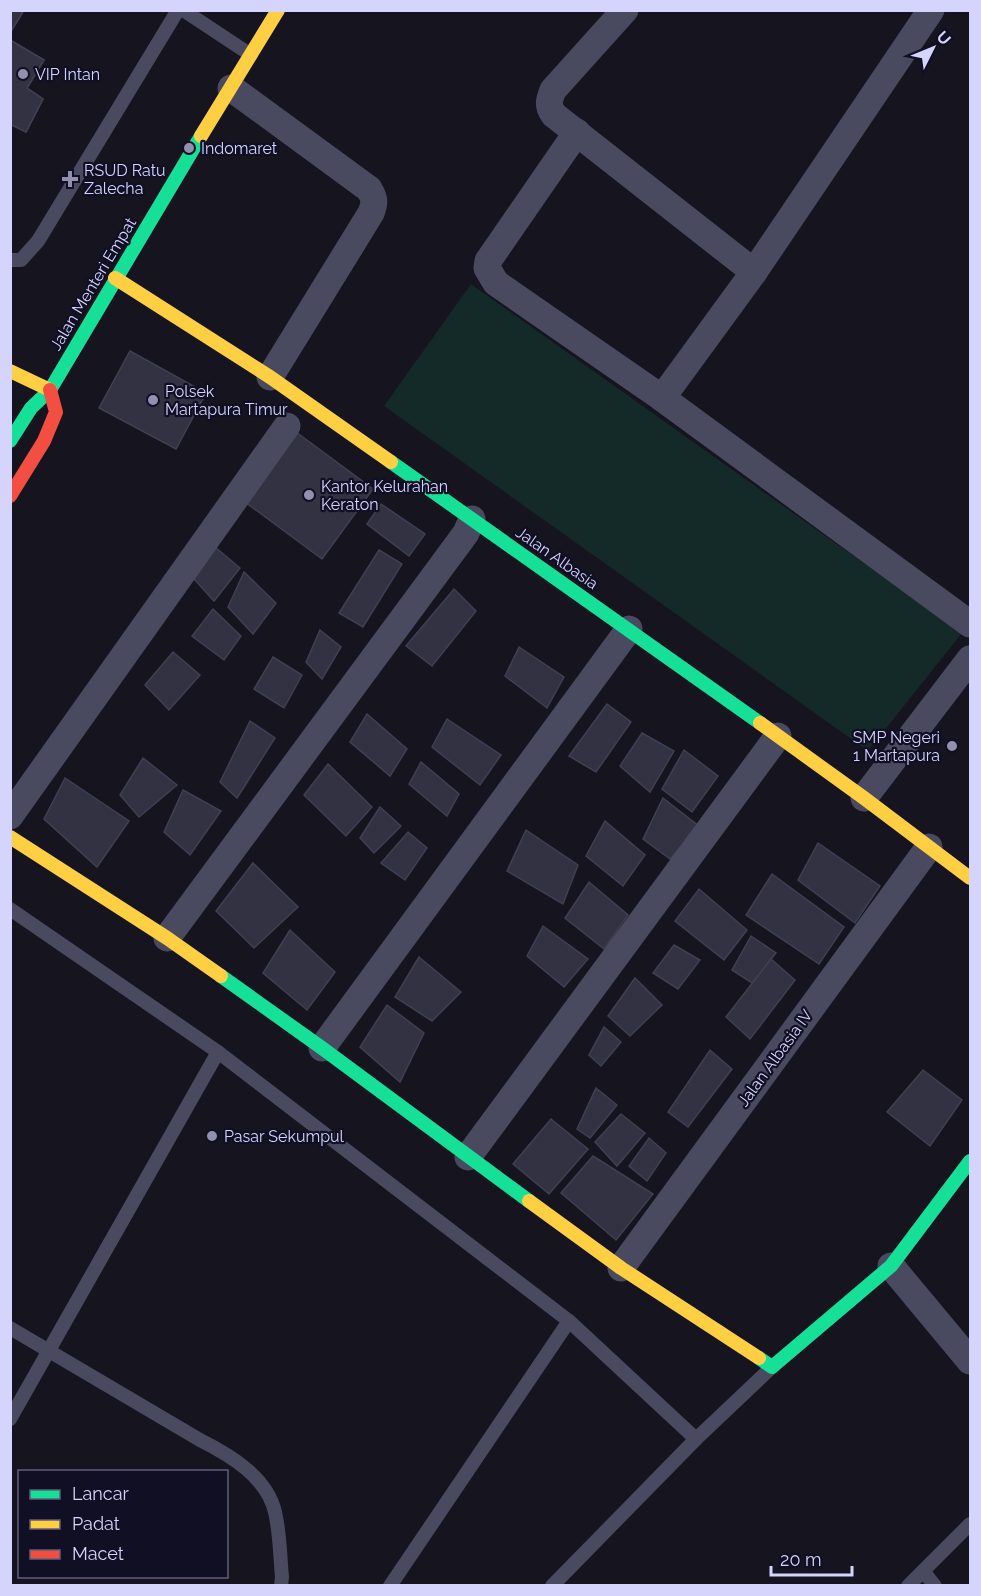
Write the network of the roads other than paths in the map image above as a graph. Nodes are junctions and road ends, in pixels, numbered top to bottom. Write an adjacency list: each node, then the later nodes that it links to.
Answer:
1 (178, 10): 9 (lane)
2 (183, 10): 6 (lane)
3 (278, 10): 6 (street, Jalan Menteri Empat)
4 (625, 10): 8 (street)
5 (931, 10): 10 (street)
6 (251, 55): 7 (street, Jalan Menteri Empat)
7 (231, 88): 11 (street, Jalan Menteri Empat); 13 (street)
8 (577, 132): 10 (street); 15 (street)
9 (10, 260)
10 (754, 272): 15 (street)
11 (115, 278): 13 (street, Jalan Albasia); 14 (street, Jalan Menteri Empat)
12 (10, 371): 14 (street)
13 (270, 377): 19 (street, Jalan Albasia)
14 (50, 390): 17 (street, Jalan Menteri Empat); 18 (street)
15 (662, 398): 20 (street)
16 (287, 426): 25 (street)
17 (10, 441)
18 (10, 496)
19 (472, 519): 21 (street, Jalan Albasia); 30 (street)
20 (970, 624)
21 (629, 629): 23 (street, Jalan Albasia); 31 (street)
22 (970, 658): 24 (street)
23 (778, 736): 24 (street, Jalan Albasia); 33 (street)
24 (864, 798): 27 (street, Jalan Albasia)
25 (10, 816)
26 (10, 837): 30 (street)
27 (929, 847): 28 (street, Jalan Albasia); 36 (street, Jalan Albasia IV)
28 (970, 878)
29 (10, 909): 32 (lane)
30 (167, 938): 31 (street)
31 (322, 1048): 33 (street)
32 (218, 1052): 37 (lane); 39 (lane)
33 (468, 1157): 36 (street)
34 (970, 1161): 35 (street)
35 (891, 1266): 40 (street); 41 (street)
36 (621, 1268): 41 (street)
37 (569, 1321): 43 (lane); 47 (lane)
38 (10, 1328): 39 (lane)
39 (48, 1350): 42 (lane); 46 (lane)
40 (970, 1361)
41 (772, 1367): 43 (lane)
42 (10, 1419)
43 (696, 1439): 48 (lane)
44 (970, 1524): 45 (lane)
45 (924, 1572): 49 (lane); 50 (lane)
46 (281, 1586)
47 (390, 1586)
48 (552, 1586)
49 (908, 1586)
50 (935, 1586)

